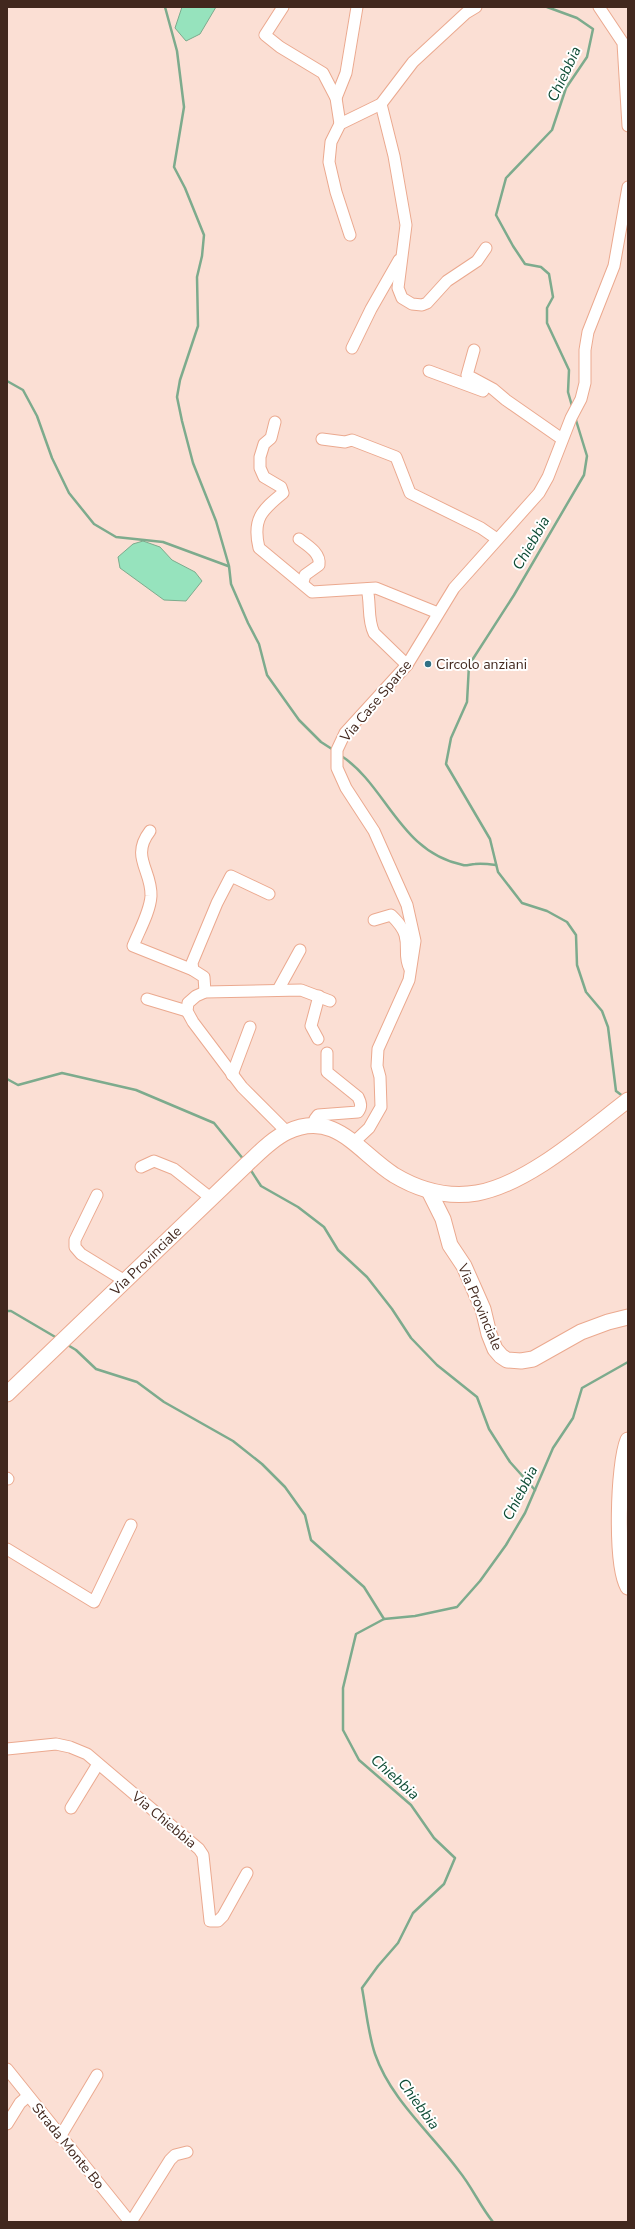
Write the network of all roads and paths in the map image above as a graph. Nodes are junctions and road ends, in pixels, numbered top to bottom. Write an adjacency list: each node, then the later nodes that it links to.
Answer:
1 (283, 7): 5 (street)
2 (357, 7): 5 (street)
3 (476, 7): 6 (street)
4 (599, 7): 8 (street)
5 (336, 98): 7 (street)
6 (381, 104): 7 (street); 12 (street)
7 (340, 124): 10 (street)
8 (628, 126)
9 (628, 187): 19 (street, Via Case Sparse)
10 (350, 235)
11 (486, 248): 12 (street)
12 (403, 250): 13 (street)
13 (352, 348)
14 (474, 350): 16 (street)
15 (429, 371): 16 (street)
16 (506, 400): 19 (street)
17 (275, 422): 22 (street)
18 (322, 438): 21 (street)
19 (562, 439): 21 (street, Via Case Sparse)
20 (299, 538): 22 (street)
21 (497, 539): 24 (street, Via Case Sparse)
22 (303, 582): 23 (street)
23 (367, 589): 24 (street); 25 (street)
24 (438, 613): 25 (street, Via Case Sparse)
25 (408, 665): 31 (street, Via Case Sparse)
26 (150, 830): 30 (street)
27 (268, 894): 30 (street)
28 (374, 920): 31 (street)
29 (300, 950): 32 (street)
30 (193, 970): 33 (street)
31 (410, 970): 45 (street, Via Case Sparse)
32 (278, 990): 33 (street); 34 (street)
33 (205, 992): 37 (street)
34 (319, 996): 36 (street); 39 (street)
35 (147, 999): 37 (street)
36 (330, 1001)
37 (187, 1011): 41 (street)
38 (250, 1027): 41 (street)
39 (318, 1039)
40 (327, 1053): 43 (street)
41 (232, 1075): 44 (street)
42 (628, 1100): 49 (main road)
43 (315, 1125): 44 (main road); 45 (main road)
44 (287, 1132): 50 (main road, Via Provinciale)
45 (353, 1143): 47 (main road)
46 (141, 1167): 50 (street)
47 (429, 1191): 49 (main road); 51 (main road, Via Provinciale)
48 (97, 1194): 52 (street)
49 (459, 1194): 51 (main road)
50 (212, 1199): 52 (main road, Via Provinciale)
51 (443, 1219): 53 (main road, Via Provinciale)
52 (125, 1281): 54 (main road, Via Provinciale)
53 (628, 1317)
54 (7, 1394)
55 (628, 1440): 58 (main road)
56 (131, 1525): 57 (street)
57 (7, 1550)
58 (628, 1587)
59 (7, 1749): 60 (street, Via Chiebbia)
60 (98, 1764): 61 (street); 62 (street, Via Chiebbia)
61 (71, 1808)
62 (247, 1873)
63 (7, 2069): 65 (street, Strada Monte Bo)
64 (97, 2076): 67 (street)
65 (28, 2096): 66 (street); 67 (street, Strada Monte Bo)
66 (7, 2124)
67 (60, 2137): 69 (street, Strada Monte Bo)
68 (187, 2152): 69 (street)
69 (131, 2222)

